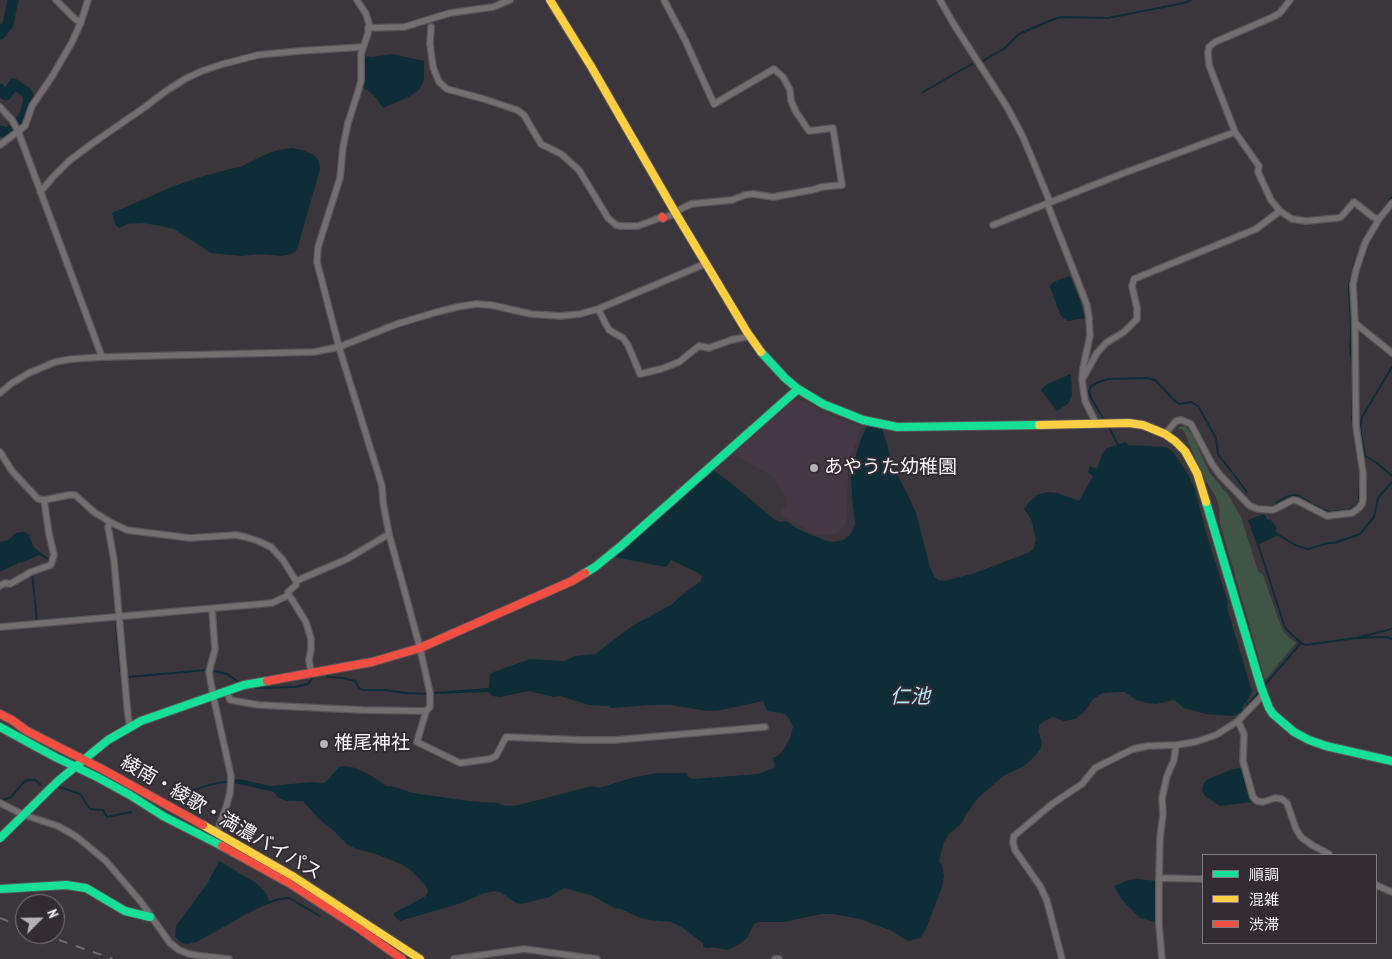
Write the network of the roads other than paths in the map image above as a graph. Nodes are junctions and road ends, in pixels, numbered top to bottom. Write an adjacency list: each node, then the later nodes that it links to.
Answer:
1 (56, 0): 9 (street)
2 (88, 0): 9 (street)
3 (357, 0): 11 (street)
4 (510, 0): 11 (street)
5 (550, 0): 21 (main road)
6 (664, 0): 21 (street)
7 (940, 0): 18 (street)
8 (1290, 0): 15 (street)
9 (81, 23): 14 (street)
10 (432, 27): 21 (street)
11 (368, 28): 12 (street)
12 (363, 47): 17 (street); 28 (street)
13 (0, 107): 14 (street)
14 (18, 131): 16 (street); 17 (street)
15 (1235, 132): 18 (street); 20 (street)
16 (0, 145)
17 (40, 192): 30 (street)
18 (1049, 202): 23 (street); 31 (street)
19 (1392, 203): 22 (street)
20 (1280, 211): 22 (street); 31 (street)
21 (675, 212): 24 (main road)
22 (1377, 218): 26 (street)
23 (993, 224)
24 (707, 263): 25 (street); 27 (main road)
25 (598, 309): 27 (street); 28 (street)
26 (1355, 323): 29 (street); 35 (street)
27 (750, 336): 32 (main road)
28 (339, 346): 30 (street); 39 (street)
29 (1392, 353)
30 (102, 357): 33 (street)
31 (1082, 380): 34 (street)
32 (798, 389): 34 (main road); 46 (main road)
33 (0, 393)
34 (1098, 423): 35 (main road)
35 (1165, 434): 49 (main road)
36 (0, 452): 37 (street)
37 (44, 500): 38 (street); 41 (street)
38 (110, 522): 40 (street); 44 (street)
39 (389, 534): 40 (street); 46 (street)
40 (296, 581): 42 (street)
41 (0, 586)
42 (289, 595): 43 (street); 47 (street)
43 (212, 609): 44 (street); 50 (street)
44 (119, 616): 45 (street); 54 (street)
45 (0, 627)
46 (420, 648): 47 (main road); 51 (street)
47 (311, 672): 48 (main road)
48 (227, 691): 50 (main road); 51 (street)
49 (1262, 692): 53 (street); 59 (main road)
50 (213, 695): 54 (main road); 63 (street)
51 (426, 711): 56 (street)
52 (0, 714): 58 (main road, 綾南・綾歌・満濃バイパス)
53 (1238, 721): 57 (street); 65 (street)
54 (130, 726): 58 (main road)
55 (0, 727): 60 (main road, 綾南・綾歌・満濃バイパス)
56 (765, 727)
57 (1176, 745): 66 (street); 80 (street)
58 (84, 760): 60 (main road); 63 (main road, 綾南・綾歌・満濃バイパス)
59 (1392, 761)
60 (75, 767): 62 (main road); 74 (main road, 綾南・綾歌・満濃バイパス)
61 (0, 803): 62 (street)
62 (24, 814): 64 (main road); 71 (street)
63 (217, 832): 75 (main road, 綾南・綾歌・満濃バイパス)
64 (0, 838)
65 (1328, 854)
66 (1158, 878): 67 (street); 81 (street)
67 (1202, 879)
68 (1377, 884): 70 (street)
69 (0, 889): 71 (main road)
70 (1392, 892)
71 (150, 917): 72 (street)
72 (201, 958): 73 (street)
73 (230, 959)
74 (402, 959)
75 (420, 959)
76 (454, 959): 77 (street)
77 (597, 959)
78 (775, 959): 79 (street)
79 (779, 959)
80 (1062, 959)
81 (1162, 959)

